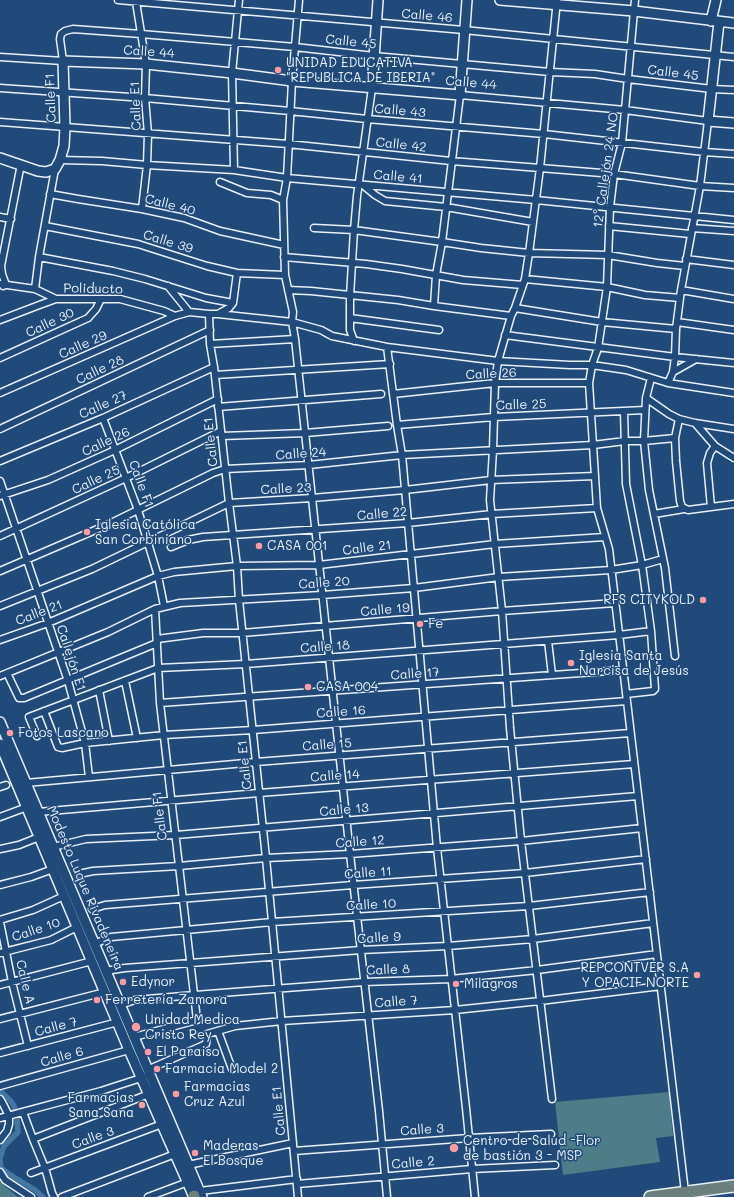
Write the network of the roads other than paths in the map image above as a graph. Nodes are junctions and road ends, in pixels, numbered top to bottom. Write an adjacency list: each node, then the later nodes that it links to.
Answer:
1 (118, 0): 9 (street, Calle 46)
2 (239, 0): 11 (street)
3 (299, 0): 13 (street)
4 (378, 0): 15 (street)
5 (467, 0): 17 (street)
6 (500, 0): 10 (street)
7 (635, 0): 12 (street, 12° Callejón 24 NO)
8 (716, 0): 14 (street)
9 (136, 2): 11 (street, Calle 46); 19 (street, Calle E1)
10 (557, 2): 12 (street); 20 (street)
11 (238, 10): 13 (street, Calle 46); 21 (street)
12 (634, 11): 14 (street); 23 (street, 12° Callejón 24 NO)
13 (298, 16): 15 (street, Calle 46); 22 (street)
14 (715, 21): 16 (street); 25 (street)
15 (377, 23): 17 (street, Calle 46); 24 (street)
16 (734, 23)
17 (464, 30): 20 (street, Calle 46); 29 (street)
18 (61, 34): 19 (street, Calle 45); 28 (street, Calle F1)
19 (141, 34): 21 (street, Calle 45); 30 (street, Calle E1)
20 (553, 40): 23 (street, Calle 46); 31 (street)
21 (234, 42): 22 (street, Calle 45); 32 (street)
22 (295, 47): 24 (street, Calle 45); 34 (street)
23 (631, 48): 25 (street, Calle 46); 33 (street, 12° Callejón 24 NO)
24 (374, 56): 29 (street, Calle 45); 36 (street)
25 (716, 56): 27 (street, Calle 46); 37 (street)
26 (0, 57): 28 (street)
27 (734, 57)
28 (63, 61): 30 (street, Calle 44); 39 (street, Calle F1)
29 (462, 63): 31 (street, Calle 45); 40 (street)
30 (146, 64): 32 (street, Calle 44); 41 (street, Calle E1)
31 (550, 72): 33 (street, Calle 45); 42 (street)
32 (232, 73): 34 (street, Calle 44); 43 (street)
33 (628, 79): 37 (street, Calle 45); 44 (street, 12° Callejón 24 NO)
34 (292, 81): 36 (street, Calle 44); 45 (street)
35 (0, 88): 39 (street, Calle 43)
36 (372, 88): 40 (street, Calle 44); 46 (street)
37 (712, 89): 38 (street, Calle 45); 47 (street)
38 (734, 90)
39 (65, 92): 41 (street, Calle 43); 50 (street, Calle F1)
40 (460, 95): 42 (street, Calle 44); 51 (street)
41 (145, 98): 43 (street, Calle 43); 52 (street, Calle E1)
42 (547, 103): 44 (street, Calle 44); 53 (street)
43 (232, 106): 45 (street, Calle 43); 54 (street)
44 (625, 110): 47 (street, Calle 44); 55 (street, 12° Callejón 24 NO)
45 (290, 111): 46 (street, Calle 43); 56 (street)
46 (367, 119): 51 (street, Calle 43); 57 (street)
47 (708, 121): 49 (street, Calle 44); 58 (street)
48 (0, 122): 50 (street, Calle 42)
49 (734, 123)
50 (65, 127): 52 (street, Calle 42); 61 (street, Calle F1)
51 (455, 127): 53 (street, Calle 43); 62 (street)
52 (148, 134): 54 (street, Calle 42); 64 (street, Calle E1)
53 (544, 134): 55 (street, Calle 43); 65 (street)
54 (233, 140): 56 (street, Calle 42); 67 (street)
55 (622, 143): 58 (street, Calle 43); 68 (street, 12° Callejón 24 NO)
56 (288, 144): 57 (street, Calle 42); 69 (street)
57 (363, 152): 62 (street, Calle 42); 71 (street)
58 (704, 152): 59 (street, Calle 43); 72 (street)
59 (734, 154)
60 (0, 158): 63 (street)
61 (60, 160): 64 (street, Calle 41); 66 (street, Calle F1)
62 (451, 162): 65 (street, Calle 42); 74 (street)
63 (20, 164): 66 (street); 83 (street)
64 (147, 165): 67 (street, Calle 41); 80 (street, Calle E1)
65 (540, 168): 68 (street, Calle 42); 77 (street)
66 (55, 169): 75 (street)
67 (234, 170): 69 (street, Calle 41)
68 (614, 174): 72 (street, Calle 42); 79 (street, 12° Callejón 24 NO)
69 (287, 178): 71 (street, Calle 41); 76 (street)
70 (220, 182): 76 (street)
71 (361, 185): 74 (street, Calle 41); 78 (street); 90 (street)
72 (700, 186): 73 (street, Calle 42); 81 (street)
73 (734, 188)
74 (447, 193): 77 (street, Calle 41); 78 (street)
75 (50, 194): 80 (street, Calle 40); 86 (street)
76 (284, 200): 94 (street)
77 (536, 200): 79 (street, Calle 41); 85 (street)
78 (446, 207): 85 (street); 93 (street)
79 (610, 207): 81 (street, Calle 41); 87 (street, 12° Callejón 24 NO)
80 (142, 209): 94 (street, Calle 40)
81 (694, 216): 84 (street, Calle 41); 89 (street)
82 (0, 217): 83 (street)
83 (11, 219): 95 (street)
84 (734, 220)
85 (533, 222): 96 (street)
86 (45, 226): 99 (street); 103 (street, Calle 39)
87 (609, 226): 92 (street); 97 (street, 12° Callejón 24 NO)
88 (314, 228): 90 (street)
89 (692, 228): 91 (street); 92 (street)
90 (354, 230): 93 (street); 100 (street)
91 (734, 231)
92 (690, 234): 101 (street)
93 (442, 242): 96 (street); 105 (street)
94 (284, 246): 98 (street)
95 (2, 250): 108 (street)
96 (529, 253): 97 (street); 106 (street)
97 (608, 255): 101 (street); 109 (street, 12° Callejón 24 NO)
98 (284, 257): 100 (street); 104 (street)
99 (39, 258): 107 (street); 110 (street)
100 (352, 263): 105 (street); 113 (street)
101 (685, 263): 102 (street); 112 (street)
102 (734, 265)
103 (237, 273): 104 (street, Calle 39); 118 (street)
104 (285, 275): 111 (street)
105 (436, 275): 106 (street); 119 (street)
106 (524, 282): 109 (street); 120 (street)
107 (166, 285): 118 (street); 121 (street)
108 (2, 286): 110 (street, Poliducto)
109 (607, 287): 114 (street); 129 (street, 12° Callejón 24 NO)
110 (35, 289): 115 (street, Poliducto)
111 (288, 290): 113 (street); 128 (street)
112 (681, 290): 114 (street); 116 (street)
113 (350, 296): 119 (street); 126 (street)
114 (680, 298): 130 (street)
115 (56, 299): 117 (street, Poliducto); 127 (street)
116 (734, 299)
117 (101, 300): 124 (street, Poliducto); 142 (street, Calle 30)
118 (233, 303): 123 (street)
119 (434, 306): 125 (street)
120 (515, 308): 125 (street); 129 (street)
121 (189, 312): 122 (street); 124 (street)
122 (209, 314): 123 (street); 132 (street, Calle E1)
123 (218, 314): 128 (street)
124 (175, 316): 157 (street, Calle 29)
125 (511, 316): 135 (street)
126 (350, 318): 133 (street); 137 (street)
127 (0, 320)
128 (292, 322): 136 (street); 137 (street)
129 (602, 322): 131 (street); 140 (street, 12° Callejón 24 NO)
130 (677, 322): 131 (street); 134 (street)
131 (676, 329): 141 (street)
132 (210, 330): 138 (street, Calle E1); 173 (street, Calle 28)
133 (439, 330)
134 (734, 330)
135 (505, 336): 140 (street); 144 (street)
136 (295, 339): 138 (street); 149 (street)
137 (354, 341): 139 (street)
138 (210, 344): 148 (street, Calle E1)
139 (387, 347): 144 (street); 146 (street)
140 (598, 348): 141 (street); 147 (street, 12° Callejón 24 NO)
141 (675, 357): 143 (street); 150 (street)
142 (0, 358)
143 (696, 359): 145 (street); 150 (street)
144 (498, 361): 147 (street); 153 (street)
145 (734, 363)
146 (390, 364): 149 (street); 159 (street)
147 (592, 365): 152 (street); 154 (street, 12° Callejón 24 NO)
148 (214, 367): 151 (street, Calle E1); 168 (street, Calle 27)
149 (299, 370): 151 (street); 162 (street)
150 (673, 372): 155 (street)
151 (215, 375): 161 (street, Calle E1)
152 (651, 378): 155 (street); 160 (street)
153 (495, 383): 154 (street, Calle 26); 159 (street, Calle 26); 167 (street)
154 (590, 383): 166 (street, 12° Callejón 24 NO)
155 (668, 384): 156 (street)
156 (734, 393)
157 (0, 394)
158 (381, 394): 162 (street)
159 (393, 394): 171 (street)
160 (646, 398): 164 (street); 169 (street)
161 (218, 399): 163 (street, Calle E1); 182 (street, Calle 26)
162 (302, 400): 163 (street); 176 (street)
163 (218, 407): 175 (street, Calle E1)
164 (645, 410): 165 (street, Calle 25); 179 (street)
165 (624, 412): 166 (street, Calle 25); 178 (street)
166 (592, 413): 167 (street, Calle 25); 180 (street, 12° Callejón 24 NO)
167 (494, 416): 171 (street, Calle 25); 183 (street)
168 (103, 418): 182 (street, Calle F1); 186 (street, Calle 27)
169 (679, 419): 170 (street); 177 (street)
170 (695, 423): 174 (street); 181 (street)
171 (397, 425): 184 (street)
172 (388, 426): 176 (street, Calle 25)
173 (0, 429)
174 (734, 429)
175 (221, 433): 176 (street, Calle 25); 188 (street, Calle E1); 190 (street, Calle 25)
176 (305, 433): 187 (street)
177 (675, 438): 179 (street, Calle 24); 200 (street)
178 (625, 441): 179 (street, Calle 24); 180 (street, Calle 24); 216 (street)
179 (644, 441): 203 (street)
180 (593, 444): 183 (street, Calle 24); 189 (street, 12° Callejón 24 NO)
181 (715, 446): 185 (street); 198 (street)
182 (115, 450): 190 (street, Calle F1); 194 (street, Calle 26)
183 (493, 450): 184 (street, Calle 24); 191 (street)
184 (402, 456): 187 (street, Calle 24); 193 (street)
185 (734, 458)
186 (0, 461)
187 (309, 465): 188 (street, Calle 24); 195 (street)
188 (225, 469): 196 (street, Calle E1); 201 (street, Calle 24)
189 (595, 476): 191 (street, Calle 23); 199 (street, 12° Callejón 24 NO)
190 (126, 478): 201 (street, Calle F1); 205 (street, Calle 25)
191 (491, 480): 193 (street, Calle 23); 202 (street)
192 (0, 481): 194 (street, Callejón E1)
193 (405, 490): 195 (street, Calle 23); 204 (street)
194 (2, 495): 205 (street, Callejón E1)
195 (312, 498): 196 (street, Calle 23); 206 (street)
196 (228, 503): 207 (street, Calle E1); 210 (street, Calle 23)
197 (734, 504): 198 (street)
198 (711, 507): 200 (street)
199 (597, 508): 202 (street, Calle 22); 209 (street, 12° Callejón 24 NO)
200 (684, 509): 203 (street)
201 (138, 510): 210 (street, Calle F1); 214 (street, Calle 24)
202 (492, 514): 204 (street, Calle 22); 211 (street)
203 (654, 514): 215 (street)
204 (408, 523): 206 (street, Calle 22); 213 (street)
205 (17, 528): 208 (street, Calle 25); 214 (street, Callejón E1)
206 (316, 530): 207 (street, Calle 22); 217 (street)
207 (233, 535): 212 (street, Calle 22); 218 (street, Calle E1)
208 (0, 536)
209 (605, 537): 211 (street, Calle 21); 219 (street, 12° Callejón 24 NO)
210 (148, 542): 221 (street, Calle F1); 224 (street, Calle 23)
211 (495, 544): 213 (street, Calle 21); 222 (street)
212 (171, 547)
213 (411, 554): 217 (street, Calle 21); 223 (street)
214 (27, 559): 220 (street, Calle 24); 224 (street, Callejón E1)
215 (663, 559): 216 (street, Calle 20); 244 (street)
216 (642, 564): 219 (street, Calle 20); 235 (street)
217 (319, 565): 218 (street, Calle 21); 225 (street)
218 (237, 566): 221 (street, Calle 21); 226 (street, Calle E1)
219 (611, 570): 222 (street, Calle 20); 227 (street, 12° Callejón 24 NO)
220 (0, 571)
221 (158, 576): 229 (street, Calle F1); 233 (street, Calle 21)
222 (499, 577): 223 (street, Calle 20); 231 (street)
223 (414, 588): 225 (street, Calle 20); 232 (street)
224 (38, 591): 228 (street, Calle 23); 233 (street, Callejón E1)
225 (322, 595): 226 (street, Calle 20); 234 (street)
226 (239, 600): 229 (street, Calle 20); 236 (street, Calle E1)
227 (615, 603): 231 (street, Calle 19); 237 (street, 12° Callejón 24 NO)
228 (0, 606)
229 (164, 606): 230 (street, Calle 20)
230 (155, 609): 239 (street, Calle F1); 243 (street, Calle 20)
231 (502, 611): 232 (street, Calle 19); 241 (street)
232 (417, 618): 234 (street, Calle 19); 242 (street)
233 (48, 623): 238 (street, Calle 21); 243 (street, Callejón E1)
234 (326, 626): 236 (street, Calle 19); 245 (street)
235 (651, 631): 237 (street, Calle 18); 258 (street)
236 (242, 633): 239 (street, Calle 19); 246 (street, Calle E1)
237 (619, 635): 240 (street, Calle 18); 248 (street, 12° Callejón 24 NO)
238 (0, 640)
239 (157, 641): 247 (street, Calle F1); 253 (street, Calle 19)
240 (548, 641): 241 (street, Calle 18); 250 (street)
241 (504, 644): 242 (street, Calle 18); 252 (street)
242 (419, 650): 245 (street, Calle 18); 255 (street)
243 (58, 652): 249 (street, Calle 20); 253 (street, Callejón E1)
244 (675, 656)
245 (329, 657): 246 (street, Calle 18); 257 (street)
246 (246, 664): 247 (street, Calle 18); 259 (street, Calle E1)
247 (158, 668): 254 (street, Calle 18); 262 (street, Calle F1)
248 (623, 670): 250 (street, Calle 17); 258 (street, 12° Callejón 24 NO)
249 (8, 673): 251 (street, Calle 20); 253 (street, Calle 19)
250 (552, 675): 252 (street, Calle 17)
251 (0, 676)
252 (507, 678): 255 (street, Calle 17); 263 (street)
253 (68, 681): 260 (street, Callejón E1)
254 (125, 681): 256 (street, Calle 18); 272 (street)
255 (422, 684): 257 (street, Calle 17); 265 (street)
256 (99, 690): 260 (street, Calle 18); 273 (street)
257 (332, 691): 259 (street, Calle 17); 267 (street)
258 (626, 694): 261 (street, 12° Callejón 24 NO)
259 (249, 697): 262 (street, Calle 17); 268 (street, Calle E1)
260 (73, 700): 264 (street, Calle 18); 275 (street, Callejón E1)
261 (626, 701): 263 (street, Calle 16); 269 (street, 12° Callejón 24 NO)
262 (160, 704): 271 (street, Calle F1)
263 (509, 710): 265 (street, Calle 16); 274 (street)
264 (44, 711): 270 (street, Calle 18); 275 (street, Calle 16)
265 (425, 717): 267 (street, Calle 16); 277 (street)
266 (0, 722): 285 (street, Modesto Luque Rivadeneira)
267 (336, 724): 268 (street, Calle 16); 278 (street)
268 (253, 730): 271 (street, Calle 16); 279 (street, Calle E1)
269 (630, 733): 274 (street, Calle 15); 280 (street, 12° Callejón 24 NO)
270 (37, 736)
271 (164, 736): 272 (street, Calle 16); 281 (street, Calle F1)
272 (137, 738): 273 (street, Calle 16)
273 (109, 741): 275 (street, Calle 16)
274 (512, 742): 277 (street, Calle 15); 282 (street)
275 (85, 743): 283 (street, Callejón E1)
276 (1, 748): 290 (street, Modesto Luque Rivadeneira)
277 (428, 748): 278 (street, Calle 15); 284 (street)
278 (339, 755): 279 (street, Calle 15); 286 (street)
279 (256, 762): 281 (street, Calle 15); 287 (street, Calle E1)
280 (634, 764): 282 (street, Calle 14); 288 (street, 12° Callejón 24 NO)
281 (168, 770): 283 (street, Calle 15); 289 (street, Calle F1)
282 (515, 773): 284 (street, Calle 14); 291 (street)
283 (89, 777): 285 (street, Calle 15)
284 (431, 780): 286 (street, Calle 14); 293 (street)
285 (26, 783): 292 (street, Modesto Luque Rivadeneira)
286 (343, 786): 287 (street, Calle 14); 295 (street)
287 (259, 793): 289 (street, Calle 14); 296 (street, Calle E1)
288 (638, 796): 291 (street, Calle 13); 297 (street, 12° Callejón 24 NO)
289 (172, 801): 292 (street, Calle 14); 298 (street, Calle F1)
290 (27, 807): 294 (street); 299 (street, Modesto Luque Rivadeneira)
291 (518, 807): 293 (street, Calle 13); 300 (street)
292 (38, 812): 301 (street, Modesto Luque Rivadeneira)
293 (434, 814): 295 (street, Calle 13); 302 (street)
294 (0, 817)
295 (346, 821): 296 (street, Calle 13); 304 (street)
296 (263, 828): 298 (street, Calle 13); 305 (street, Calle E1)
297 (642, 828): 300 (street, Calle 12); 306 (street, 12° Callejón 24 NO)
298 (176, 835): 301 (street, Calle 13); 307 (street, Calle F1)
299 (39, 837): 303 (street); 308 (street, Modesto Luque Rivadeneira)
300 (521, 841): 302 (street, Calle 12); 309 (street)
301 (53, 847): 328 (street, Modesto Luque Rivadeneira)
302 (437, 848): 304 (street, Calle 12); 311 (street)
303 (0, 849)
304 (350, 854): 305 (street, Calle 12); 313 (street)
305 (266, 858): 307 (street, Calle 12); 314 (street, Calle E1)
306 (646, 859): 309 (street, Calle 11); 315 (street, 12° Callejón 24 NO)
307 (179, 866): 310 (street, Calle 12); 317 (street, Calle F1)
308 (53, 869): 312 (street); 316 (street, Modesto Luque Rivadeneira)
309 (525, 873): 311 (street, Calle 11); 318 (street)
310 (79, 874)
311 (440, 879): 313 (street, Calle 11); 320 (street)
312 (0, 885)
313 (353, 885): 314 (street, Calle 11); 321 (street)
314 (269, 892): 317 (street, Calle 11); 323 (street, Calle E1)
315 (650, 892): 318 (street, Calle 10); 324 (street, 12° Callejón 24 NO)
316 (64, 896): 322 (street); 325 (street, Modesto Luque Rivadeneira)
317 (183, 899): 319 (street, Calle 11); 326 (street, Calle F1)
318 (529, 906): 320 (street, Calle 10); 327 (street)
319 (92, 908)
320 (444, 912): 321 (street, Calle 10); 329 (street)
321 (357, 917): 323 (street, Calle 10); 330 (street)
322 (0, 921): 331 (street, Calle A)
323 (272, 922): 326 (street, Calle 10); 333 (street, Calle E1)
324 (653, 923): 327 (street, Calle 9); 332 (street, 12° Callejón 24 NO)
325 (78, 927): 331 (street, Calle 10); 334 (street, Modesto Luque Rivadeneira)
326 (187, 931): 328 (street, Calle 10); 335 (street, Calle F1)
327 (533, 939): 329 (street, Calle 9); 336 (street)
328 (94, 944): 337 (street, Modesto Luque Rivadeneira)
329 (448, 946): 330 (street, Calle 9); 338 (street)
330 (361, 950): 333 (street, Calle 9); 340 (street)
331 (3, 952): 339 (street, Calle A)
332 (657, 954): 336 (street, Calle 8); 342 (street, 12° Callejón 24 NO)
333 (276, 956): 335 (street, Calle 9); 343 (street, Calle E1)
334 (92, 961): 339 (street); 344 (street, Modesto Luque Rivadeneira)
335 (191, 963): 337 (street, Calle 9); 345 (street, Calle F1)
336 (537, 970): 338 (street, Calle 8); 346 (street)
337 (106, 971): 347 (street, Modesto Luque Rivadeneira)
338 (452, 979): 340 (street, Calle 8); 348 (street)
339 (12, 982): 341 (street); 349 (street, Calle A)
340 (364, 982): 343 (street, Calle 8); 350 (street)
341 (0, 985)
342 (661, 986): 346 (street, Calle 7); 387 (street, 12° Callejón 24 NO)
343 (279, 989): 345 (street, Calle 8); 352 (street, Calle E1)
344 (105, 992): 349 (street); 353 (street, Modesto Luque Rivadeneira)
345 (195, 995): 347 (street, Calle 8); 355 (street, Calle F1)
346 (540, 1002): 348 (street, Calle 7); 364 (street)
347 (120, 1005): 355 (street, Modesto Luque Rivadeneira)
348 (455, 1010): 350 (street, Calle 7); 370 (street)
349 (21, 1014): 351 (street); 356 (street, Calle A)
350 (368, 1015): 352 (street, Calle 7); 374 (street)
351 (0, 1019)
352 (282, 1021): 354 (street, Calle 7); 373 (street, Calle E1)
353 (118, 1022): 356 (street, Calle 7); 357 (street, Modesto Luque Rivadeneira)
354 (218, 1031): 359 (street); 360 (street)
355 (134, 1037): 360 (street, Modesto Luque Rivadeneira)
356 (28, 1046): 358 (street, Calle 7)
357 (129, 1050): 360 (street, Modesto Luque Rivadeneira); 361 (street, Calle 6)
358 (0, 1052)
359 (232, 1069)
360 (146, 1074): 362 (street, Modesto Luque Rivadeneira); 365 (street); 377 (street, Modesto Luque Rivadeneira)
361 (1, 1084)
362 (149, 1094): 368 (street, Modesto Luque Rivadeneira); 372 (street)
363 (0, 1099): 366 (street)
364 (552, 1099)
365 (22, 1113): 366 (street); 372 (street)
366 (10, 1116): 367 (street); 371 (street)
367 (0, 1118)
368 (162, 1124): 376 (street, Modesto Luque Rivadeneira); 379 (street, Calle 3)
369 (551, 1134): 370 (street, Calle 3)
370 (469, 1138): 374 (street, Calle 3); 380 (street)
371 (0, 1140)
372 (33, 1140): 379 (street)
373 (293, 1143): 375 (street, Calle E1); 377 (street)
374 (382, 1144): 375 (street, Calle 3); 383 (street)
375 (294, 1151): 385 (street, Calle E1)
376 (175, 1154): 384 (street, Modesto Luque Rivadeneira); 391 (street)
377 (188, 1165): 388 (street, Modesto Luque Rivadeneira)
378 (555, 1165): 380 (street, Calle 2)
379 (45, 1168): 382 (street, Calle 3); 390 (street)
380 (472, 1169): 383 (street, Calle 2); 395 (street)
381 (0, 1172): 389 (street)
382 (32, 1173)
383 (384, 1177): 385 (street, Calle 2); 394 (street)
384 (188, 1182): 388 (street, Modesto Luque Rivadeneira); 392 (street)
385 (297, 1182): 388 (street, Calle 2); 393 (street, Calle E1)
386 (734, 1186): 387 (highway)
387 (685, 1192): 396 (highway)
388 (197, 1196)
389 (31, 1197)
390 (54, 1197)
391 (62, 1197)
392 (148, 1197)
393 (298, 1197)
394 (387, 1197)
395 (475, 1197)
396 (650, 1197)

